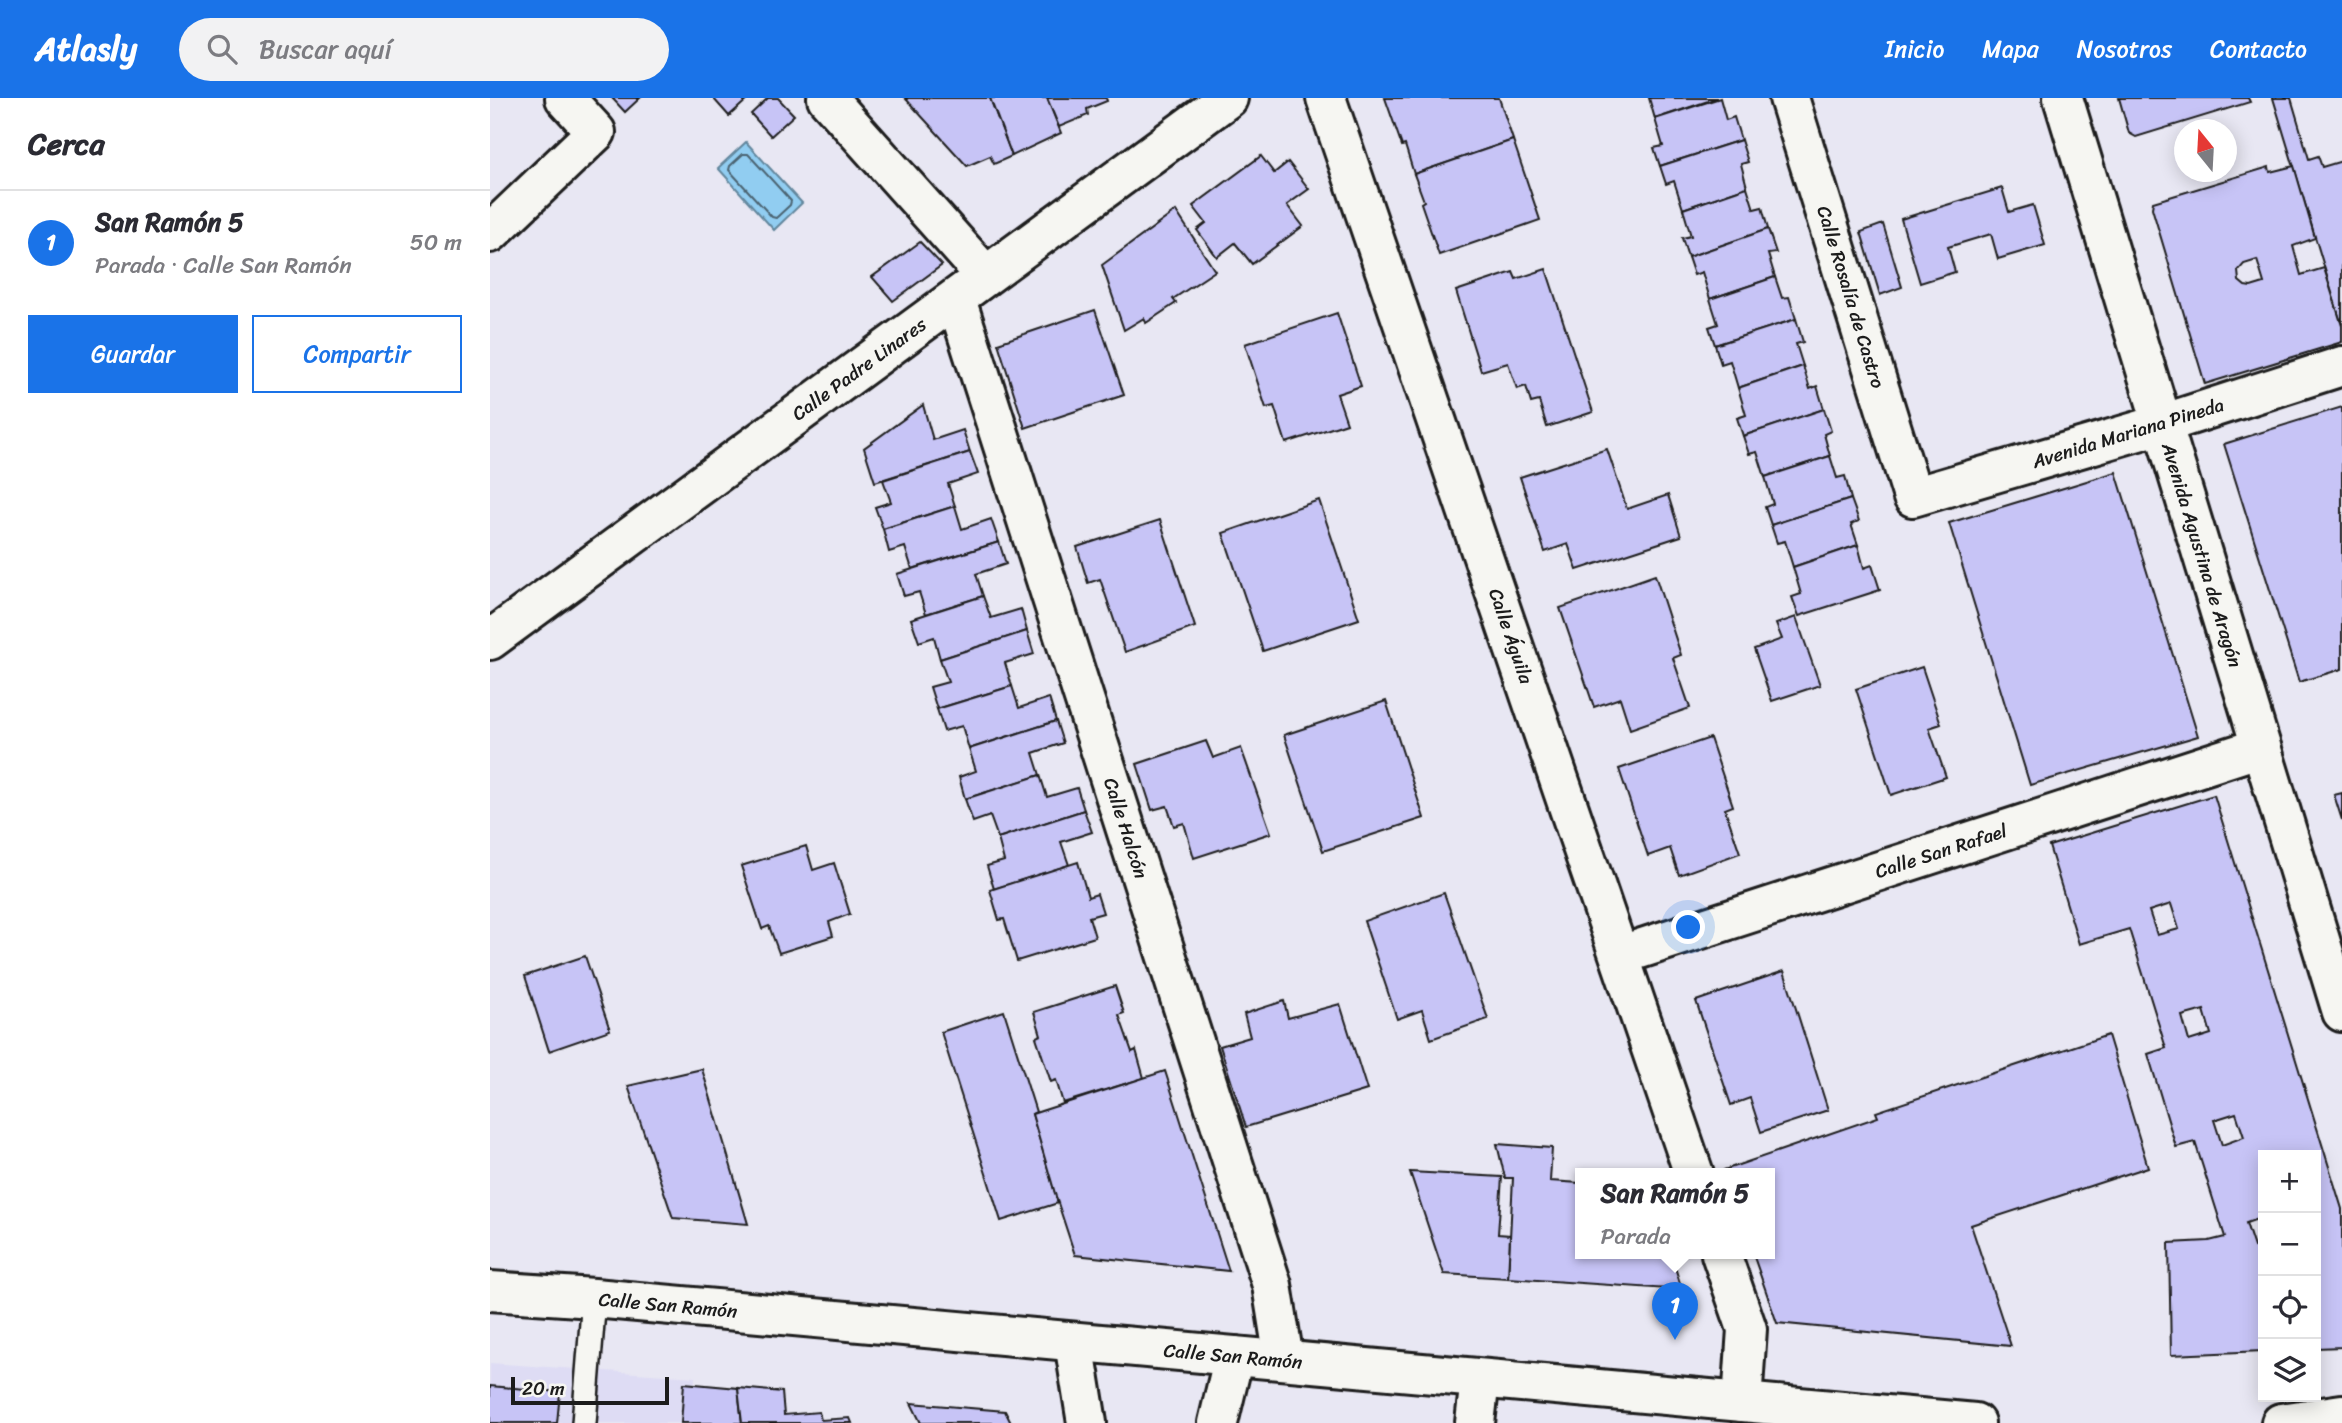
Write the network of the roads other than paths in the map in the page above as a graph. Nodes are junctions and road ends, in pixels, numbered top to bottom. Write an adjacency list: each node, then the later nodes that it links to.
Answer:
1 (565, 98): 7 (street)
2 (827, 98): 8 (street)
3 (1228, 98): 8 (street, Calle Padre Linares)
4 (1326, 98): 14 (street, Calle Águila)
5 (1789, 98): 11 (street, Calle Rosalía de Castro)
6 (2063, 98): 10 (street, Avenida Agustina de Aragón)
7 (490, 233)
8 (971, 287): 12 (street, Calle Padre Linares); 23 (street, Calle Halcón)
9 (2342, 366): 10 (street, Avenida Mariana Pineda)
10 (2162, 424): 11 (street, Avenida Mariana Pineda); 13 (street, Avenida Agustina de Aragón)
11 (1913, 497)
12 (490, 640)
13 (2261, 747): 14 (street, Calle San Rafael); 15 (street, Avenida Agustina de Aragón)
14 (1621, 955): 17 (street, Calle Águila)
15 (2334, 956): 16 (street, Avenida Agustina de Aragón)
16 (2342, 1012)
17 (1693, 1168)
18 (1723, 1259): 25 (street)
19 (490, 1290): 20 (street, Calle San Ramón)
20 (594, 1298): 21 (street, Calle San Ramón); 28 (lane)
21 (1074, 1342): 22 (street, Calle San Ramón); 29 (street)
22 (1234, 1356): 23 (street, Calle San Ramón); 30 (street)
23 (1284, 1360): 24 (street, Calle San Ramón)
24 (1480, 1379): 25 (street, Calle San Ramón); 31 (street)
25 (1742, 1402): 27 (street, Calle San Ramón)
26 (2342, 1415): 33 (street)
27 (1926, 1421): 32 (street, Calle San Ramón)
28 (584, 1423)
29 (1087, 1423)
30 (1218, 1423)
31 (1475, 1423)
32 (1975, 1423)
33 (2281, 1423)

